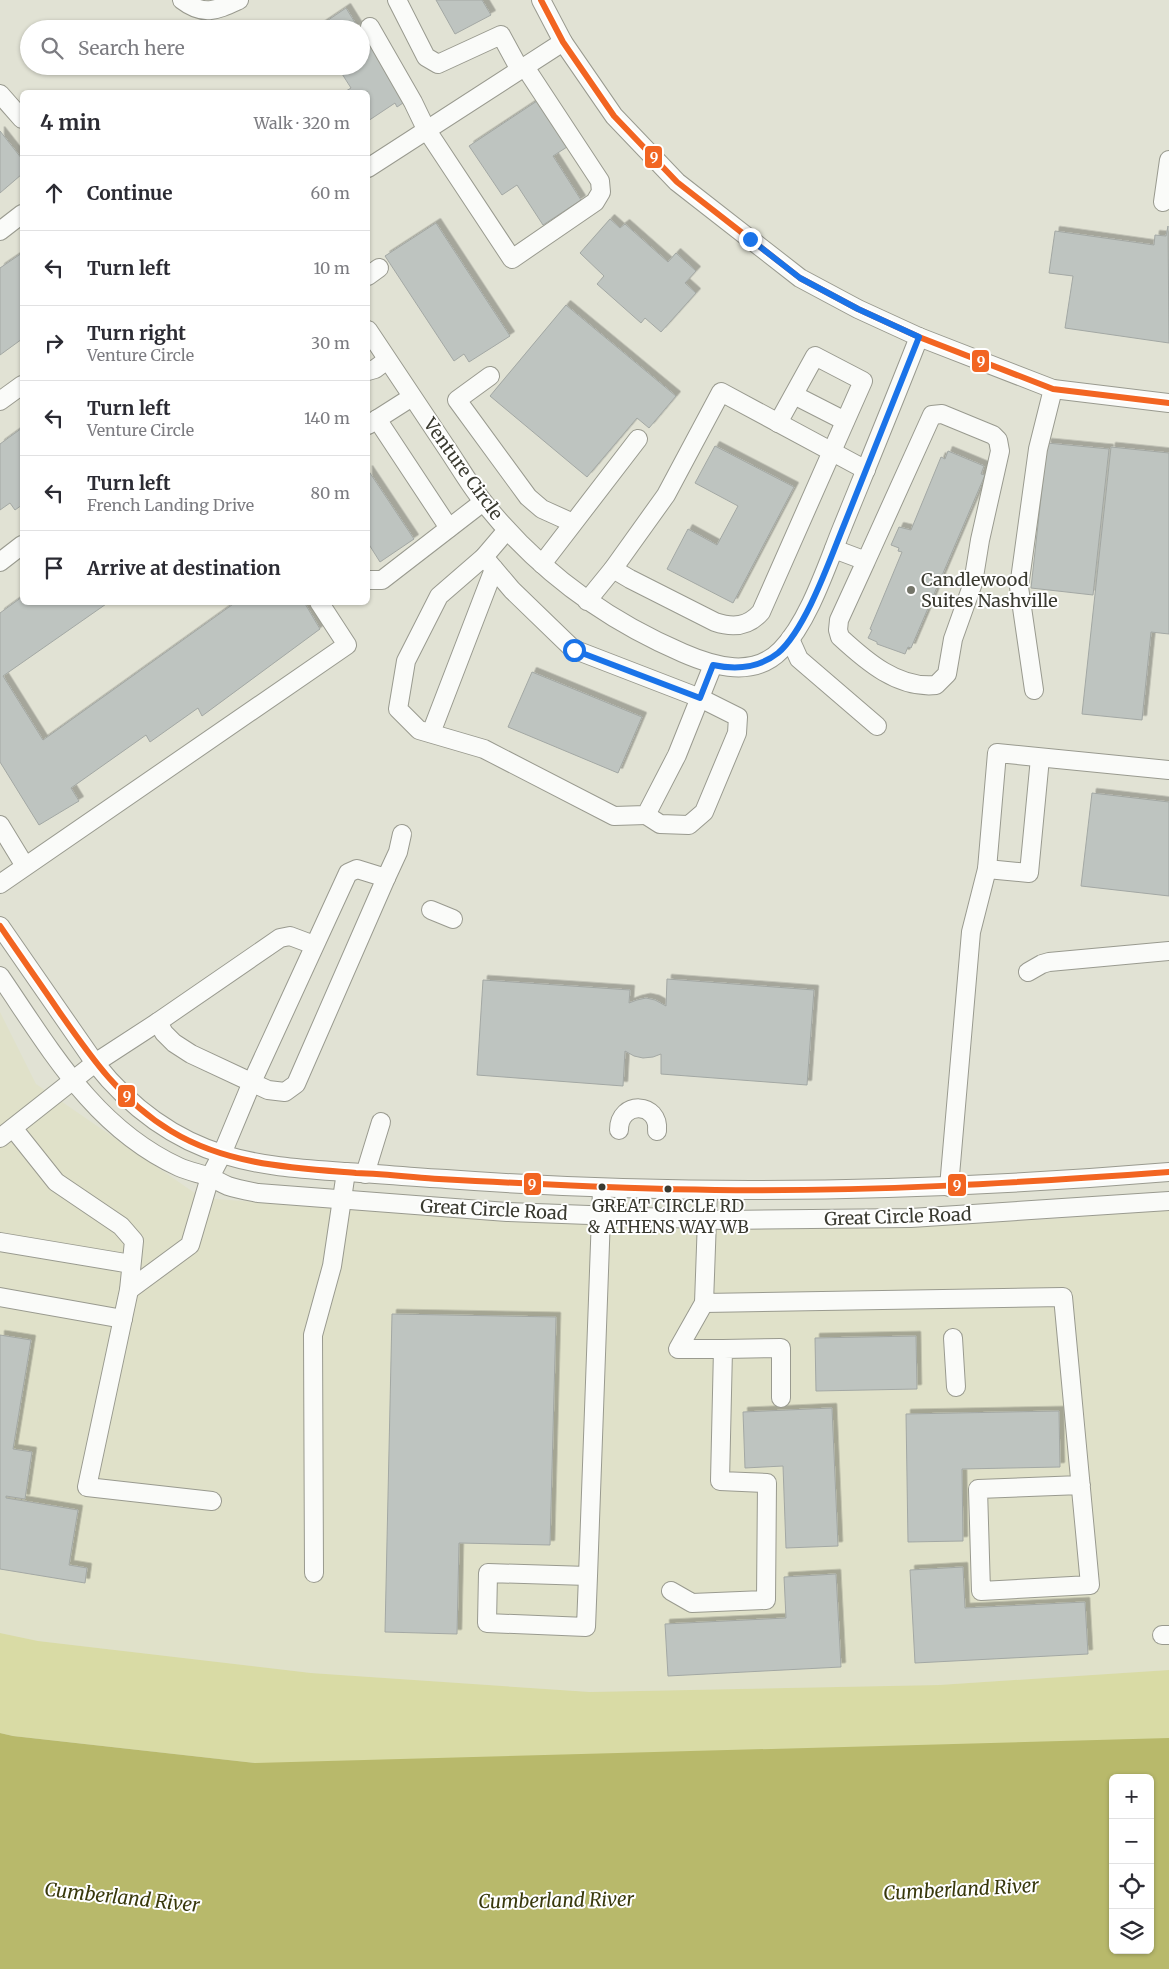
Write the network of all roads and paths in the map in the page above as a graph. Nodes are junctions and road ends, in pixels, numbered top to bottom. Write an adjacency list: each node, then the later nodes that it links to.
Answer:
1 (182, 0): 2 (street)
2 (239, 0)
3 (397, 0): 7 (street)
4 (542, 0): 6 (street)
5 (370, 27): 10 (street)
6 (563, 42): 7 (street); 17 (street)
7 (522, 69): 10 (street); 10 (street)
8 (0, 94): 9 (street)
9 (20, 118)
10 (426, 129): 12 (street)
11 (1169, 160): 13 (street)
12 (370, 167)
13 (1163, 202)
14 (20, 216): 15 (street)
15 (0, 231)
16 (370, 333): 18 (street, Venture Circle)
17 (919, 337): 22 (street); 32 (street, Venture Circle)
18 (387, 360): 19 (street); 24 (street, Venture Circle)
19 (370, 371)
20 (490, 376): 34 (street)
21 (20, 386): 25 (street)
22 (1054, 389): 26 (street); 49 (street)
23 (794, 394): 27 (street); 27 (street); 29 (street)
24 (412, 397): 28 (street); 33 (street, Venture Circle)
25 (0, 401)
26 (1169, 403)
27 (845, 421): 31 (street)
28 (372, 422): 35 (street)
29 (778, 423): 31 (street); 43 (street)
30 (638, 439): 34 (street)
31 (831, 452): 32 (street); 43 (street)
32 (866, 470): 38 (street, Venture Circle)
33 (483, 502): 35 (street); 36 (street, Venture Circle)
34 (573, 523): 42 (street)
35 (449, 528): 44 (street)
36 (507, 530): 41 (street); 42 (street, Venture Circle)
37 (20, 547): 40 (street)
38 (834, 549): 39 (street); 47 (street, Venture Circle)
39 (866, 561): 39 (street)
40 (0, 562)
41 (489, 563): 50 (street); 52 (street); 52 (street)
42 (542, 564): 45 (street, Venture Circle)
43 (613, 569): 45 (street)
44 (370, 580)
45 (587, 601): 48 (street, Venture Circle)
46 (321, 605): 58 (street)
47 (790, 638): 48 (street, Venture Circle); 51 (street)
48 (713, 665): 50 (street)
49 (1034, 690)
50 (700, 698): 55 (street); 55 (street)
51 (877, 726)
52 (431, 733): 55 (street)
53 (1040, 758): 54 (street); 59 (street); 59 (street)
54 (1169, 770)
55 (646, 815)
56 (0, 825): 58 (street)
57 (402, 834): 60 (street)
58 (25, 866): 61 (street)
59 (987, 869): 82 (street)
60 (386, 878): 65 (street); 72 (street)
61 (0, 884)
62 (430, 910): 63 (street)
63 (453, 919)
64 (0, 926): 70 (street, Great Circle Road)
65 (314, 945): 69 (street); 72 (street)
66 (1169, 951): 67 (street)
67 (1028, 972)
68 (0, 976): 71 (street, Great Circle Road)
69 (158, 1022): 70 (street); 72 (street)
70 (95, 1063): 71 (street); 77 (street, Great Circle Road)
71 (72, 1080): 76 (street); 81 (street, Great Circle Road)
72 (252, 1082): 77 (street)
73 (381, 1122): 80 (street)
74 (620, 1130): 75 (street)
75 (657, 1131)
76 (7, 1133): 90 (street)
77 (222, 1154): 78 (street, Great Circle Road); 81 (street)
78 (346, 1172): 80 (street, Great Circle Road); 85 (street)
79 (1169, 1172): 82 (street, Great Circle Road)
80 (366, 1174): 83 (street, Great Circle Road)
81 (210, 1177): 85 (street, Great Circle Road); 91 (street)
82 (949, 1187): 84 (street, Great Circle Road)
83 (602, 1189): 84 (street, Great Circle Road); 87 (street)
84 (708, 1191): 88 (street)
85 (342, 1200): 87 (street, Great Circle Road); 101 (street)
86 (1169, 1201): 88 (street, Great Circle Road)
87 (601, 1216): 88 (street, Great Circle Road); 102 (street)
88 (705, 1219): 93 (street)
89 (0, 1242): 90 (street)
90 (131, 1264): 91 (street)
91 (129, 1290): 94 (street)
92 (0, 1297): 94 (street)
93 (704, 1303): 96 (street); 99 (street)
94 (123, 1319): 100 (street)
95 (953, 1338): 97 (street)
96 (723, 1349): 98 (street); 103 (street)
97 (956, 1387)
98 (781, 1398)
99 (1081, 1485): 99 (street)
100 (212, 1501)
101 (314, 1573)
102 (588, 1576): 102 (street)
103 (672, 1591)

